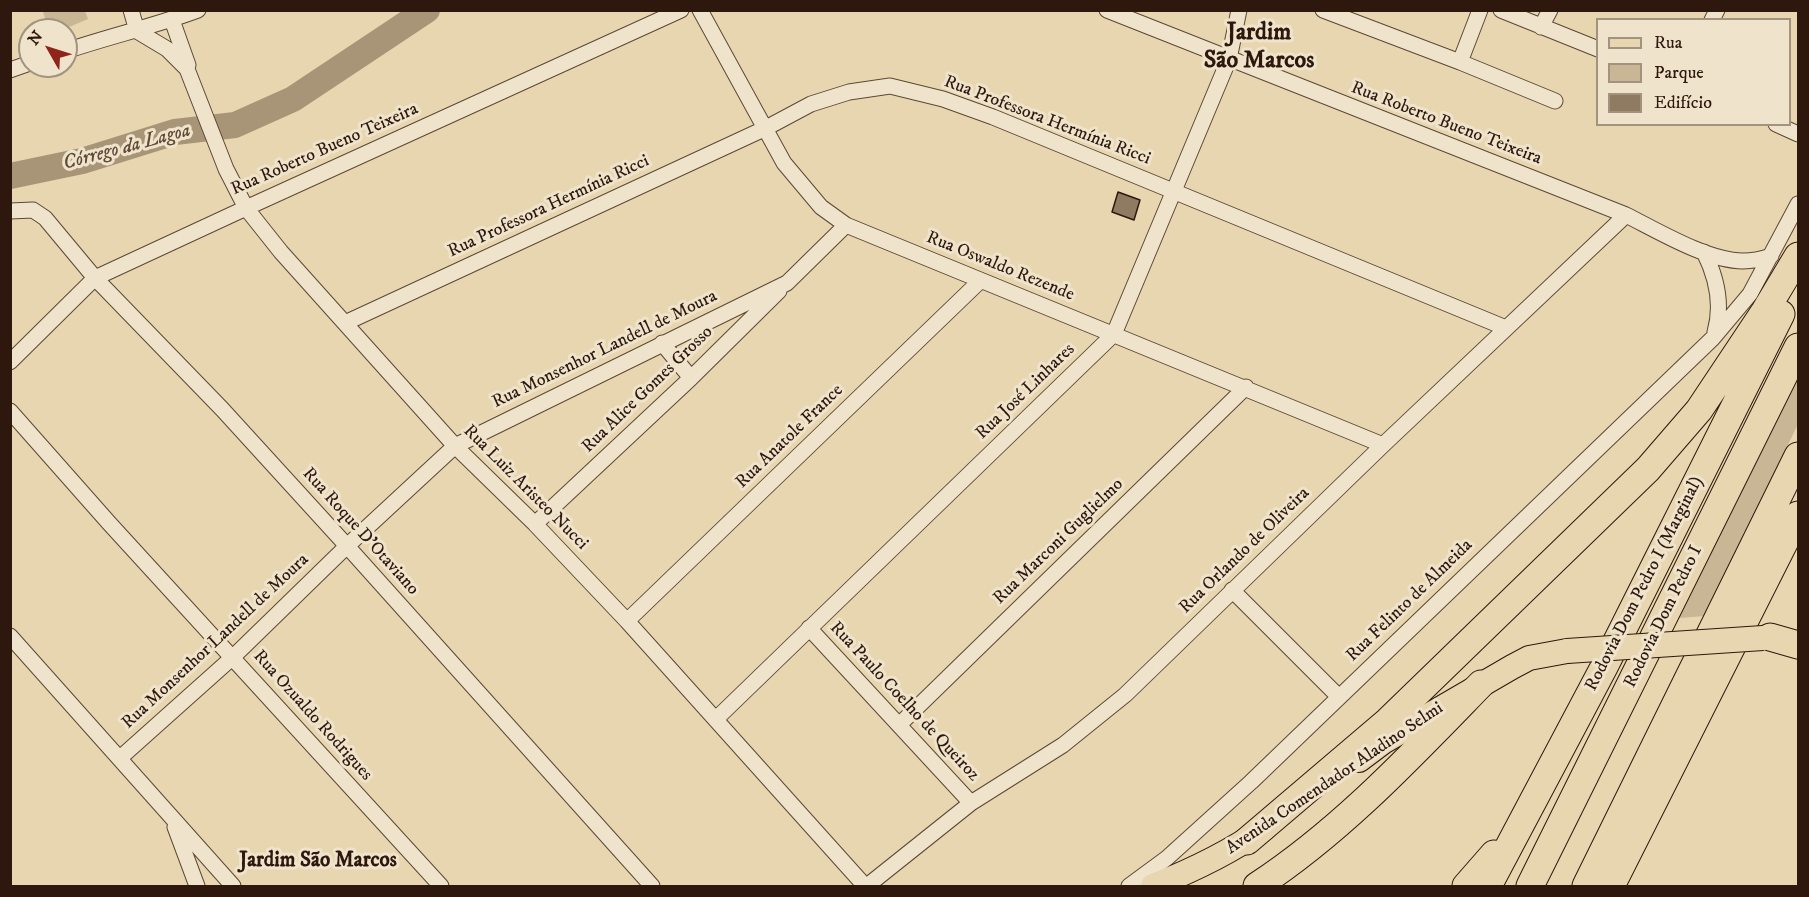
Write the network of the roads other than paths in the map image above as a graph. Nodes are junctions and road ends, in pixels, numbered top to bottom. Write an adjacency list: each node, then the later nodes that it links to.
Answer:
1 (130, 10): 13 (street)
2 (198, 10): 11 (street)
3 (681, 10): 25 (street, Rua Roberto Bueno Teixeira)
4 (700, 10): 21 (street, Rua Oswaldo Rezende)
5 (1107, 10): 16 (street, Rua Roberto Bueno Teixeira)
6 (1239, 10): 16 (street, Rua José Linhares)
7 (1323, 10): 17 (street)
8 (1480, 10): 17 (street)
9 (1501, 10): 12 (street)
10 (1550, 10): 12 (street)
11 (172, 20): 13 (street); 18 (street, Rua Luiz Aristeo Nucci)
12 (1541, 27): 15 (street)
13 (137, 31): 14 (street); 18 (street, Rua Luiz Aristeo Nucci)
14 (78, 47)
15 (1596, 48)
16 (1229, 59): 23 (street, Rua José Linhares); 27 (street, Rua Roberto Bueno Teixeira)
17 (1460, 62): 19 (street)
18 (198, 94): 25 (street, Rua Luiz Aristeo Nucci)
19 (1555, 101)
20 (1780, 126): 22 (street)
21 (766, 128): 23 (street, Rua Professora Hermínia Ricci); 28 (street, Rua Oswaldo Rezende); 36 (street, Rua Professora Hermínia Ricci)
22 (1798, 135)
23 (1174, 192): 37 (street, Rua Professora Hermínia Ricci); 38 (street, Rua José Linhares)
24 (1798, 204): 31 (street, Rua Felinto de Almeida)
25 (246, 208): 32 (street, Rua Roberto Bueno Teixeira); 36 (street, Rua Luiz Aristeo Nucci)
26 (10, 211): 32 (street, Rua Roque D'Otaviano)
27 (1626, 215): 29 (street, Rua Roberto Bueno Teixeira); 37 (street, Rua Orlando de Oliveira)
28 (846, 225): 34 (street, Rua Oswaldo Rezende); 35 (street, Rua Monsenhor Landell de Moura)
29 (1704, 252): 31 (street, Rua Roberto Bueno Teixeira); 39 (street)
30 (1798, 255): 68 (highway)
31 (1771, 256): 39 (street, Rua Felinto de Almeida)
32 (95, 278): 42 (street, Rua Roberto Bueno Teixeira); 51 (street, Rua Roque D'Otaviano)
33 (1798, 278): 67 (highway, Rodovia Dom Pedro I (Marginal))
34 (980, 281): 38 (street, Rua Oswaldo Rezende); 53 (street, Rua Anatole France)
35 (787, 283): 40 (street, Rua Monsenhor Landell de Moura); 43 (street, Rua Alice Gomes Grosso)
36 (345, 323): 47 (street, Rua Luiz Aristeo Nucci)
37 (1506, 328): 46 (street, Rua Orlando de Oliveira)
38 (1113, 334): 44 (street, Rua Oswaldo Rezende); 54 (street, Rua José Linhares)
39 (1713, 338): 61 (street, Rua Felinto de Almeida)
40 (663, 343): 43 (street); 47 (street, Rua Monsenhor Landell de Moura)
41 (1798, 347): 79 (highway, Rodovia Dom Pedro I)
42 (10, 362)
43 (691, 378): 50 (street, Rua Alice Gomes Grosso)
44 (1246, 387): 46 (street, Rua Oswaldo Rezende); 63 (street, Rua Marconi Guglielmo)
45 (10, 411): 59 (street, Rua Ozualdo Rodrigues)
46 (1383, 445): 52 (street, Rua Orlando de Oliveira)
47 (456, 446): 50 (street, Rua Luiz Aristeo Nucci); 51 (street, Rua Monsenhor Landell de Moura)
48 (1798, 456): 80 (highway)
49 (1798, 515): 81 (highway)
50 (535, 524): 53 (street, Rua Luiz Aristeo Nucci)
51 (347, 546): 59 (street, Rua Monsenhor Landell de Moura); 72 (street, Rua Roque D'Otaviano)
52 (1232, 590): 61 (street); 65 (street, Rua Orlando de Oliveira)
53 (627, 621): 62 (street, Rua Luiz Aristeo Nucci)
54 (809, 628): 62 (street, Rua José Linhares); 63 (street, Rua Paulo Coelho de Queiroz)
55 (10, 636): 64 (street)
56 (1798, 637): 57 (main road, Avenida Comendador Aladino Selmi)
57 (1766, 638): 58 (highway); 60 (main road, Avenida Comendador Aladino Selmi, bridge)
58 (1798, 645)
59 (233, 657): 64 (street, Rua Monsenhor Landell de Moura); 71 (street, Rua Ozualdo Rodrigues)
60 (1481, 684): 68 (main road, Avenida Comendador Aladino Selmi); 76 (highway)
61 (1339, 697): 74 (street, Rua Felinto de Almeida)
62 (716, 719): 73 (street, Rua Luiz Aristeo Nucci)
63 (899, 725): 65 (street, Rua Paulo Coelho de Queiroz)
64 (120, 758): 66 (street)
65 (970, 803): 73 (street, Rua Orlando de Oliveira)
66 (172, 818): 69 (street); 70 (street)
67 (1520, 823): 77 (highway); 78 (highway, Rodovia Dom Pedro I (Marginal))
68 (1247, 841): 75 (main road, Avenida Comendador Aladino Selmi)
69 (196, 886)
70 (233, 886)
71 (441, 886)
72 (652, 886)
73 (866, 886)
74 (1129, 886)
75 (1154, 886)
76 (1257, 886)
77 (1466, 886)
78 (1488, 886)
79 (1530, 886)
80 (1586, 886)
81 (1611, 886)

